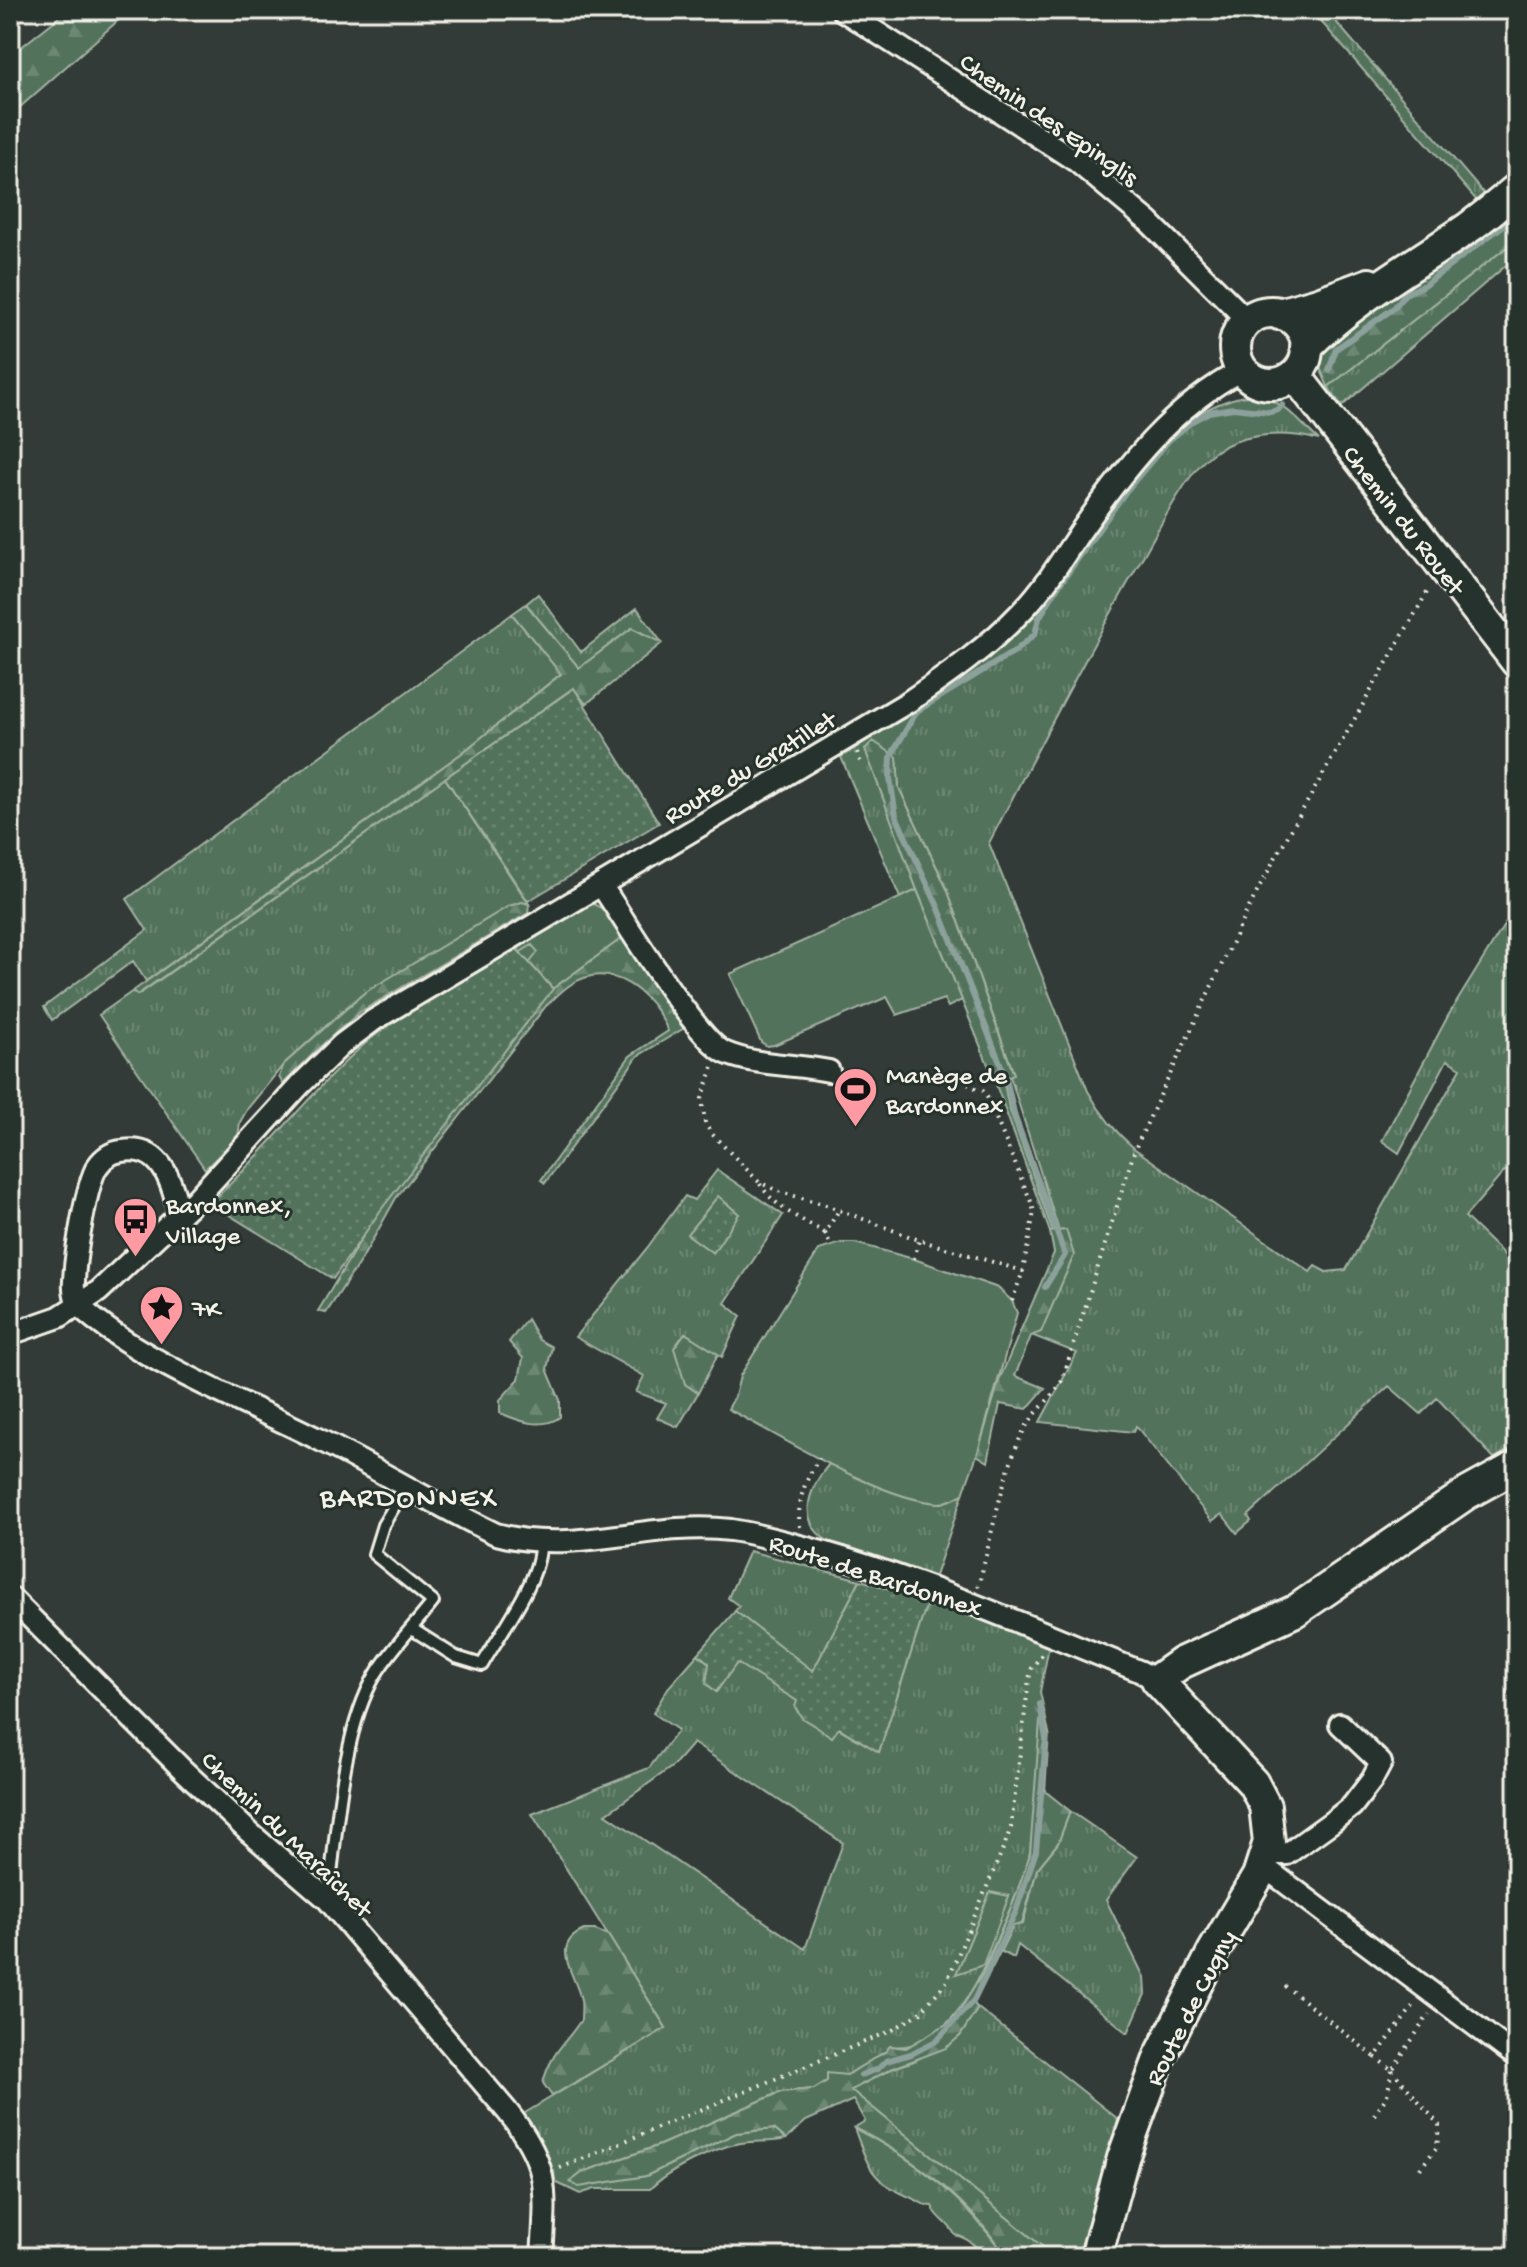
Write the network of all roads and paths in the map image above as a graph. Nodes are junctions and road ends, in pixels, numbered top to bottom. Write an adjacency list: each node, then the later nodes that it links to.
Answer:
1 (842, 10): 5 (street, Chemin des Epinglis)
2 (1517, 189): 3 (street)
3 (1397, 274): 4 (street); 6 (street)
4 (1279, 314): 5 (street); 6 (street)
5 (1248, 321): 7 (street)
6 (1306, 347): 8 (street)
7 (1242, 370): 8 (street); 11 (street, Route du Gratillet)
8 (1295, 375): 10 (street, Chemin du Rouet)
9 (1429, 588): 32 (path)
10 (1517, 662)
11 (601, 885): 12 (street); 17 (street, Route du Gratillet)
12 (720, 1050): 13 (street); 15 (path)
13 (829, 1071)
14 (968, 1085): 22 (path)
15 (759, 1182): 16 (path); 18 (path)
16 (839, 1210): 18 (path); 19 (path)
17 (180, 1215): 24 (street, Route du Gratillet); 24 (street)
18 (825, 1233): 20 (path)
19 (919, 1240): 21 (path); 22 (path)
20 (831, 1245)
21 (914, 1259)
22 (1023, 1271): 23 (path)
23 (1012, 1301)
24 (78, 1305): 25 (street, Route du Gratillet); 28 (street, Route de Bardonnex)
25 (10, 1334)
26 (819, 1458): 30 (path)
27 (1517, 1466): 35 (street)
28 (407, 1485): 29 (street, Route de Bardonnex); 33 (lane)
29 (540, 1543): 30 (street, Route de Bardonnex); 33 (lane)
30 (804, 1547): 32 (street, Route de Bardonnex)
31 (10, 1597): 38 (street, Chemin du Maraîchet)
32 (973, 1605): 34 (street, Route de Bardonnex)
33 (412, 1629): 38 (lane)
34 (1058, 1639): 35 (street, Route de Bardonnex); 47 (path)
35 (1157, 1680): 37 (street, Route de Cugny)
36 (1340, 1724): 37 (street)
37 (1264, 1860): 39 (street); 49 (street, Route de Cugny)
38 (328, 1900): 47 (street, Chemin du Maraîchet)
39 (1420, 1984): 41 (street); 42 (path)
40 (1285, 1986): 42 (path)
41 (1440, 1999): 43 (street); 44 (path)
42 (1375, 2057): 44 (path)
43 (1517, 2057)
44 (1392, 2070): 45 (path); 46 (path)
45 (1374, 2115)
46 (1419, 2170)
47 (543, 2175): 48 (street, Chemin du Maraîchet)
48 (542, 2257)
49 (1096, 2257)

